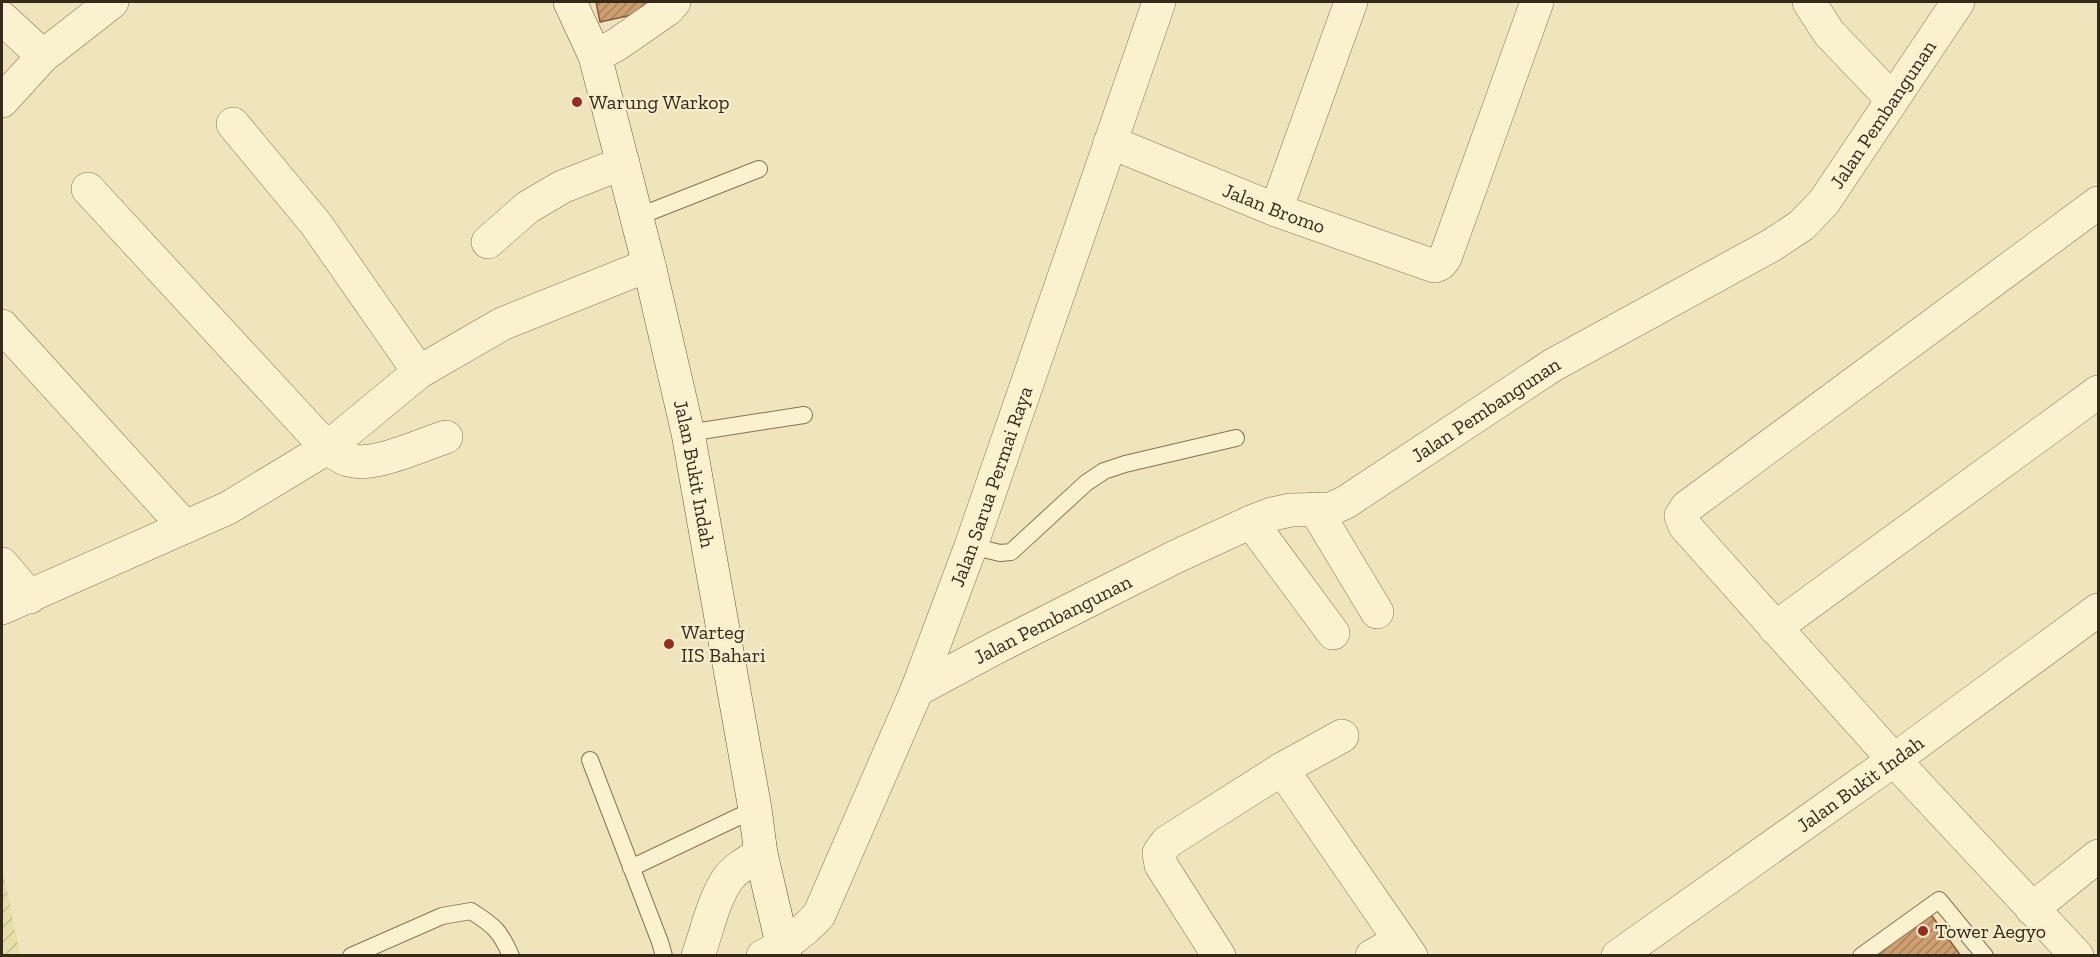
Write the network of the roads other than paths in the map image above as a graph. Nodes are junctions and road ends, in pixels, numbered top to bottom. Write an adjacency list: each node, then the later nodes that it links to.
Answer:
1 (112, 2): 10 (street)
2 (570, 2): 11 (street, Jalan Bukit Indah)
3 (674, 2): 11 (street)
4 (1159, 2): 15 (street, Jalan Sarua Permai Raya)
5 (1351, 2): 20 (street)
6 (1537, 2): 20 (street, Jalan Bromo)
7 (1809, 2): 12 (street)
8 (1959, 2): 12 (street, Jalan Pembangunan)
9 (2, 18): 10 (street)
10 (43, 56): 13 (street)
11 (595, 56): 16 (street, Jalan Bukit Indah)
12 (1892, 99): 32 (street, Jalan Pembangunan)
13 (2, 101)
14 (233, 124): 25 (street)
15 (1110, 142): 20 (street, Jalan Bromo); 35 (street, Jalan Sarua Permai Raya)
16 (623, 163): 21 (street, Jalan Bukit Indah); 22 (street)
17 (759, 168): 21 (lane)
18 (88, 189): 31 (street)
19 (2098, 203): 40 (street)
20 (1276, 210)
21 (637, 217): 23 (street, Jalan Bukit Indah)
22 (488, 242)
23 (649, 265): 25 (street); 28 (street, Jalan Bukit Indah)
24 (2, 327): 34 (street)
25 (419, 372): 31 (street)
26 (2098, 392): 40 (street)
27 (804, 415): 28 (lane)
28 (688, 433): 47 (street, Jalan Bukit Indah)
29 (446, 437): 31 (street)
30 (1236, 438): 35 (lane)
31 (327, 448): 34 (street)
32 (1315, 509): 33 (street, Jalan Pembangunan); 39 (street)
33 (1251, 522): 41 (street); 42 (street, Jalan Pembangunan)
34 (185, 527): 37 (street)
35 (971, 546): 42 (street, Jalan Sarua Permai Raya)
36 (2, 564): 37 (street)
37 (16, 603)
38 (2098, 610): 45 (street, Jalan Bukit Indah)
39 (1377, 612)
40 (1775, 628): 45 (street)
41 (1333, 633)
42 (917, 690): 53 (street, Jalan Sarua Permai Raya)
43 (1342, 736): 46 (street)
44 (590, 760): 50 (lane)
45 (1894, 760): 51 (street); 59 (street, Jalan Bukit Indah)
46 (1282, 769): 52 (street); 58 (street)
47 (755, 809): 48 (street, Jalan Bukit Indah); 50 (lane)
48 (761, 854): 53 (street, Jalan Bukit Indah); 57 (street)
49 (2098, 856): 51 (street)
50 (631, 868): 56 (lane)
51 (2032, 909): 62 (street)
52 (1394, 950)
53 (776, 953)
54 (351, 956): 55 (lane)
55 (511, 956)
56 (664, 956)
57 (698, 956)
58 (1219, 956)
59 (1618, 956)
60 (1862, 956): 61 (lane)
61 (1985, 956)
62 (2077, 956)

